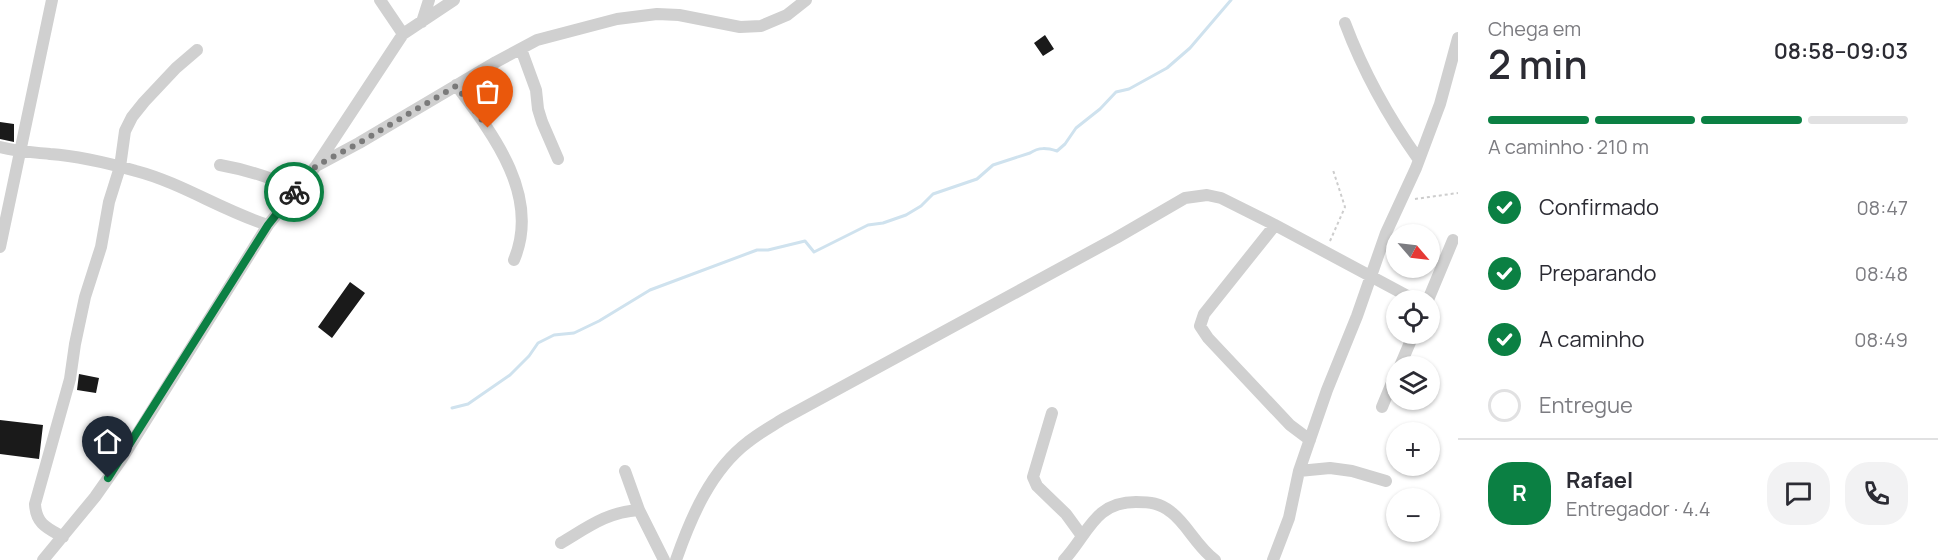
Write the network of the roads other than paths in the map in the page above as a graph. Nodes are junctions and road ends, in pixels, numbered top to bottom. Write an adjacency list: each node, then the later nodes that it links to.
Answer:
1 (52, 0): 14 (street)
2 (380, 0): 8 (street)
3 (429, 0): 6 (street)
4 (454, 0): 6 (street)
5 (806, 0): 10 (street)
6 (422, 22): 8 (street)
7 (1345, 23): 16 (street)
8 (403, 34): 18 (street)
9 (1458, 38): 16 (street)
10 (521, 49): 12 (street); 15 (street)
11 (196, 50): 19 (street)
12 (456, 86): 18 (street); 25 (street)
13 (0, 147): 14 (street)
14 (20, 153): 19 (street); 24 (street)
15 (558, 159)
16 (1419, 160): 26 (street)
17 (220, 165): 20 (street)
18 (316, 166): 20 (street)
19 (120, 167): 21 (street); 38 (street)
20 (296, 189): 21 (street)
21 (268, 225): 38 (street)
22 (1275, 225): 26 (street); 32 (street); 42 (street)
23 (1454, 240): 28 (street)
24 (0, 247)
25 (514, 260)
26 (1371, 276): 27 (street); 32 (street)
27 (1397, 290)
28 (1432, 290)
29 (1386, 397): 30 (street)
30 (1382, 407)
31 (1052, 413): 37 (street)
32 (1310, 440): 34 (street)
33 (625, 471): 36 (street)
34 (1299, 471): 35 (street); 45 (street)
35 (1386, 481)
36 (639, 510): 39 (street); 41 (street)
37 (1082, 536): 43 (street); 44 (street)
38 (63, 537): 40 (street)
39 (561, 543)
40 (43, 560)
41 (664, 560)
42 (676, 560)
43 (1064, 560)
44 (1215, 560)
45 (1273, 560)

